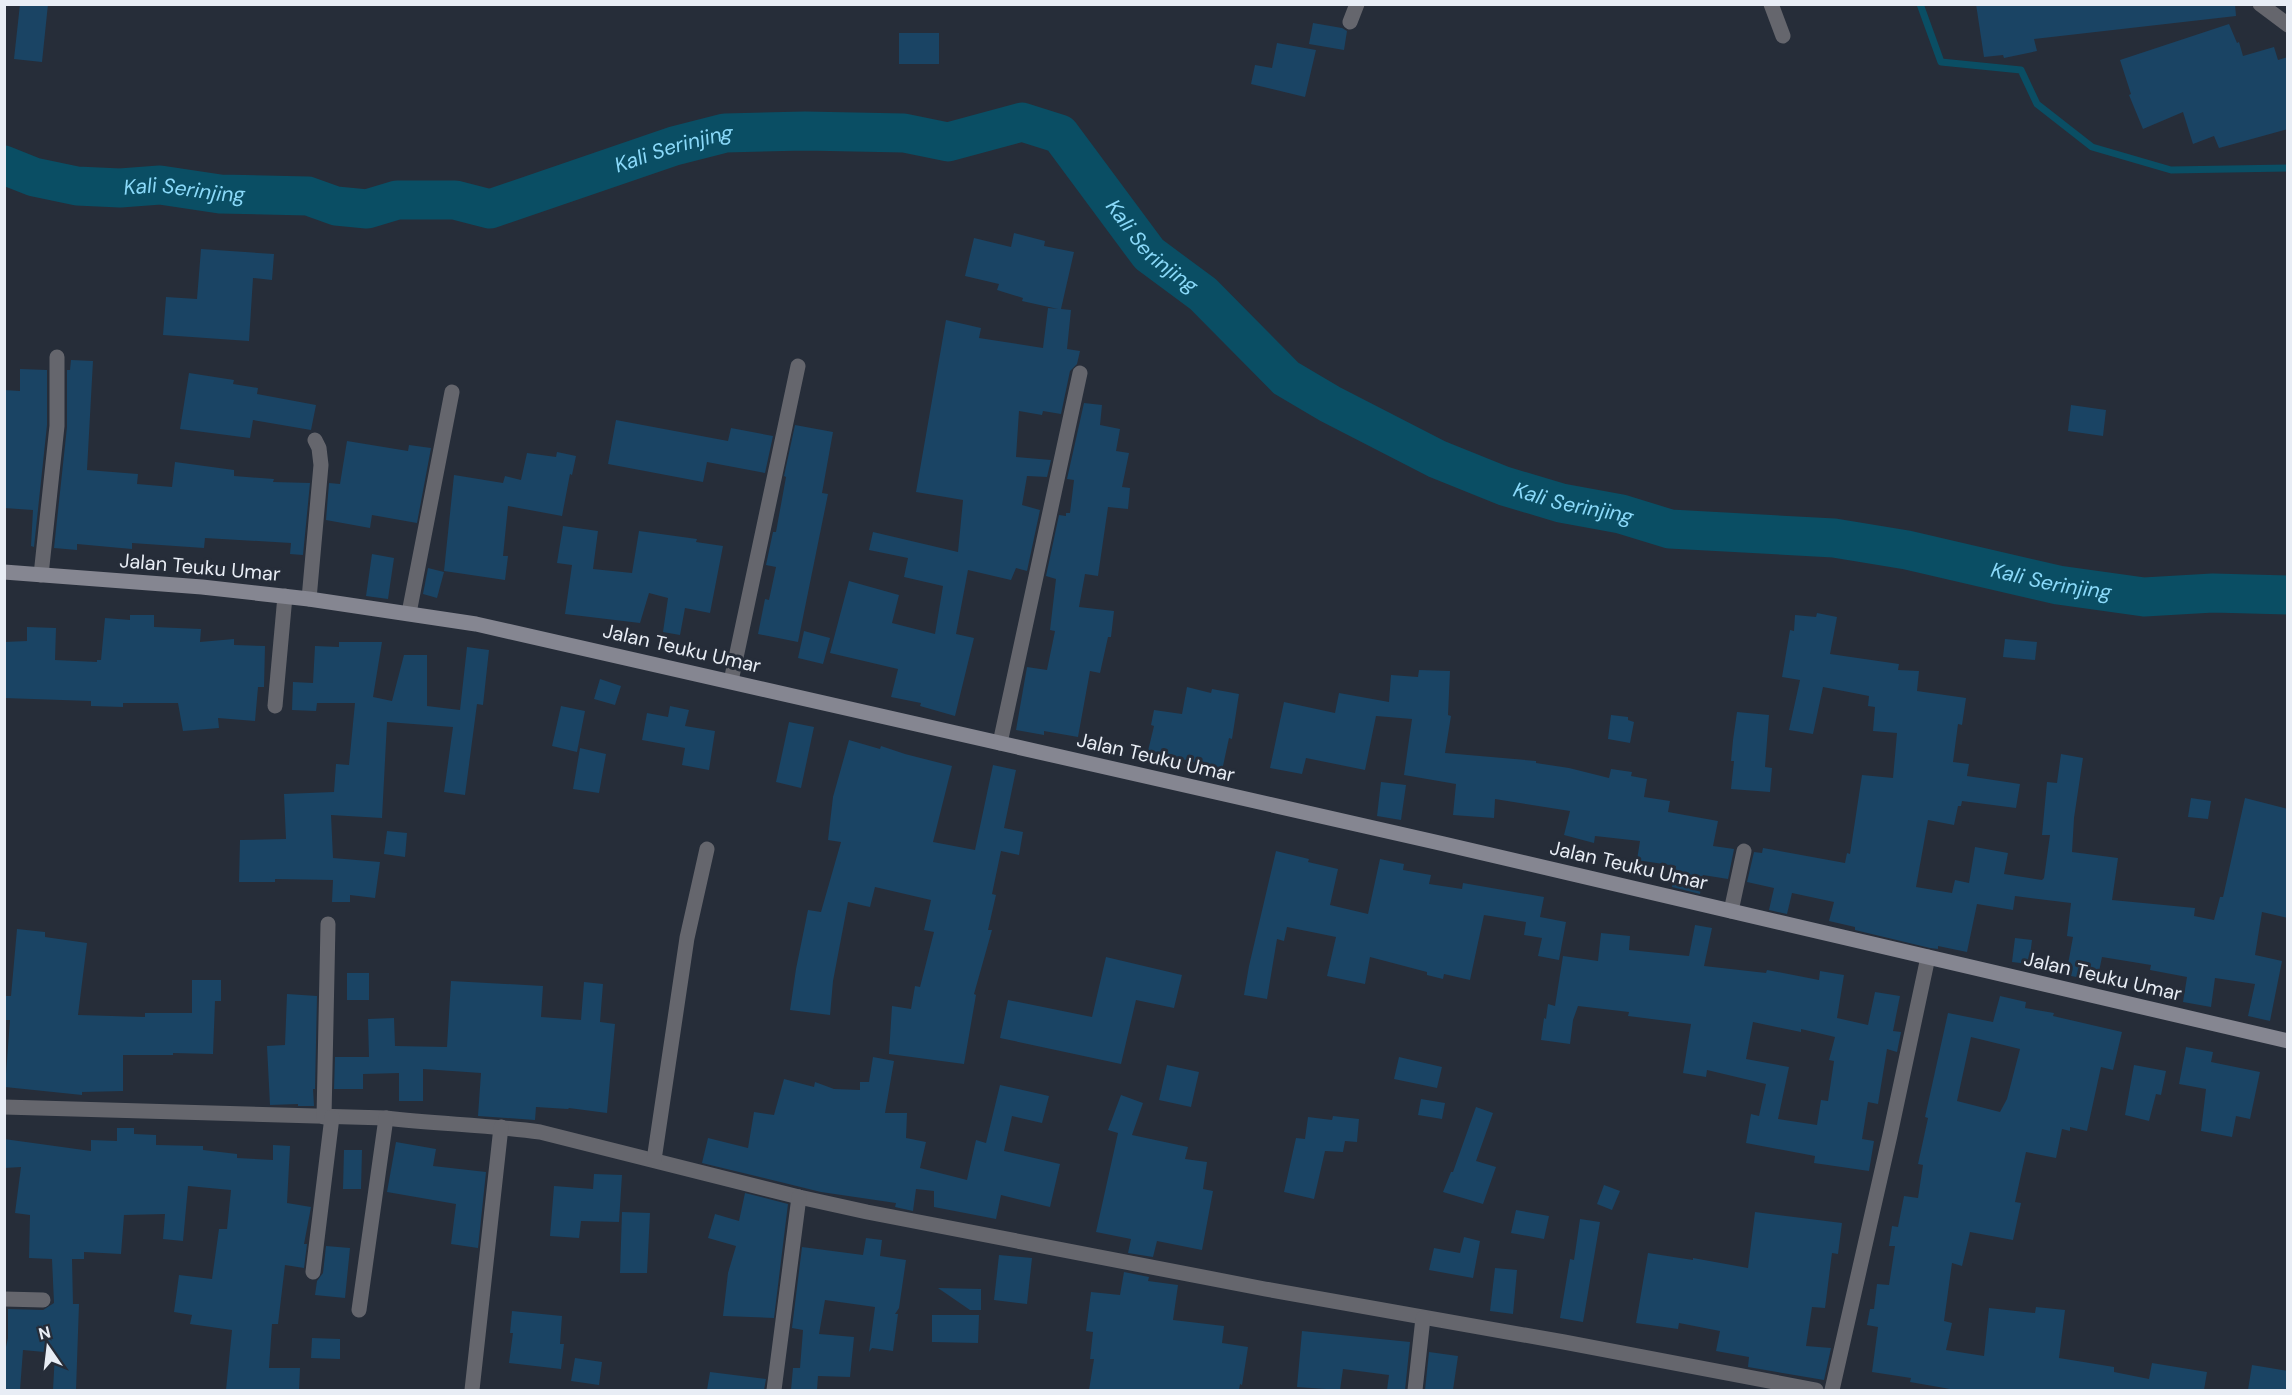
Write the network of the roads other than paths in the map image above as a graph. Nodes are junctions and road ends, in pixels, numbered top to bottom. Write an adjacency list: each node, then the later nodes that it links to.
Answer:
1 (1358, 4): 4 (street)
2 (1771, 4): 6 (street)
3 (2260, 4): 5 (street)
4 (1350, 22)
5 (2288, 25)
6 (1783, 36)
7 (57, 357): 13 (street)
8 (798, 366): 17 (street)
9 (1080, 373): 19 (street)
10 (452, 392): 16 (street)
11 (315, 440): 15 (street)
12 (4, 572): 13 (main road, Jalan Teuku Umar)
13 (41, 575): 14 (main road, Jalan Teuku Umar)
14 (285, 596): 15 (main road, Jalan Teuku Umar); 18 (street)
15 (309, 599): 16 (main road, Jalan Teuku Umar)
16 (409, 613): 17 (main road, Jalan Teuku Umar)
17 (731, 681): 19 (main road, Jalan Teuku Umar)
18 (275, 706)
19 (1000, 743): 22 (main road, Jalan Teuku Umar)
20 (707, 849): 30 (street)
21 (1744, 851): 22 (street)
22 (1731, 911): 24 (main road, Jalan Teuku Umar)
23 (328, 924): 27 (street)
24 (1928, 957): 25 (main road, Jalan Teuku Umar); 41 (street)
25 (2288, 1041)
26 (4, 1107): 27 (street)
27 (328, 1117): 28 (street); 32 (street)
28 (386, 1118): 29 (street); 35 (street)
29 (501, 1127): 30 (street); 37 (street)
30 (654, 1160): 31 (street)
31 (800, 1197): 36 (street); 38 (street)
32 (313, 1272)
33 (4, 1299): 34 (street)
34 (43, 1300)
35 (360, 1310)
36 (1423, 1318): 39 (street); 40 (street)
37 (472, 1390)
38 (774, 1390)
39 (1415, 1390)
40 (1816, 1390)
41 (1832, 1390)

